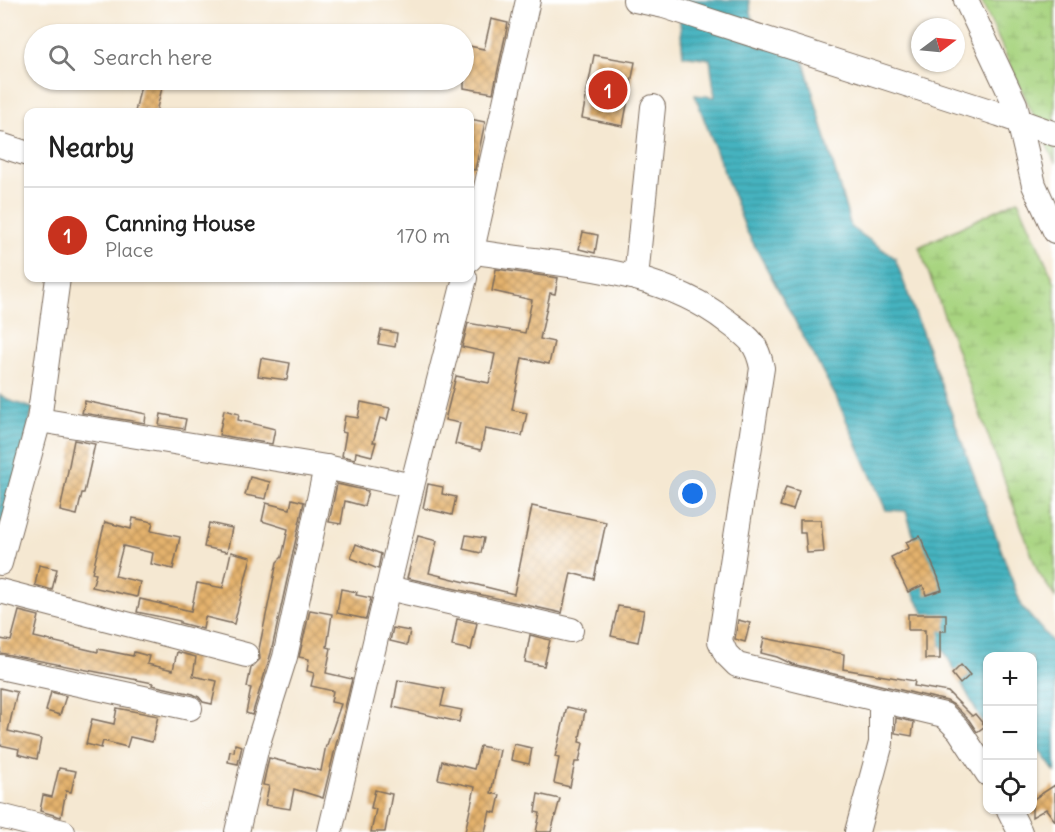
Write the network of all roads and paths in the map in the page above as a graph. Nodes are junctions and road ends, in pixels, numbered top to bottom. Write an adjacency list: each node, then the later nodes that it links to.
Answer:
1 (528, 0): 10 (street)
2 (635, 0): 5 (street)
3 (966, 0): 5 (street)
4 (653, 107): 12 (street)
5 (1010, 117): 6 (street); 9 (street)
6 (1055, 134)
7 (0, 145): 8 (street)
8 (24, 153)
9 (1055, 231)
10 (474, 236)
11 (474, 254): 12 (street)
12 (636, 278): 24 (street)
13 (57, 282): 15 (street)
14 (464, 282): 17 (street)
15 (39, 420): 16 (street); 18 (street)
16 (326, 467): 17 (street); 30 (street)
17 (412, 486): 19 (street)
18 (0, 563)
19 (388, 588): 21 (street); 31 (street)
20 (0, 591): 22 (street)
21 (571, 630)
22 (246, 655)
23 (0, 667): 25 (street)
24 (881, 700): 26 (street); 32 (street)
25 (190, 708)
26 (983, 768)
27 (1011, 814): 33 (street)
28 (0, 816): 29 (street)
29 (63, 832)
30 (237, 832)
31 (330, 832)
32 (857, 832)
33 (1020, 832)

